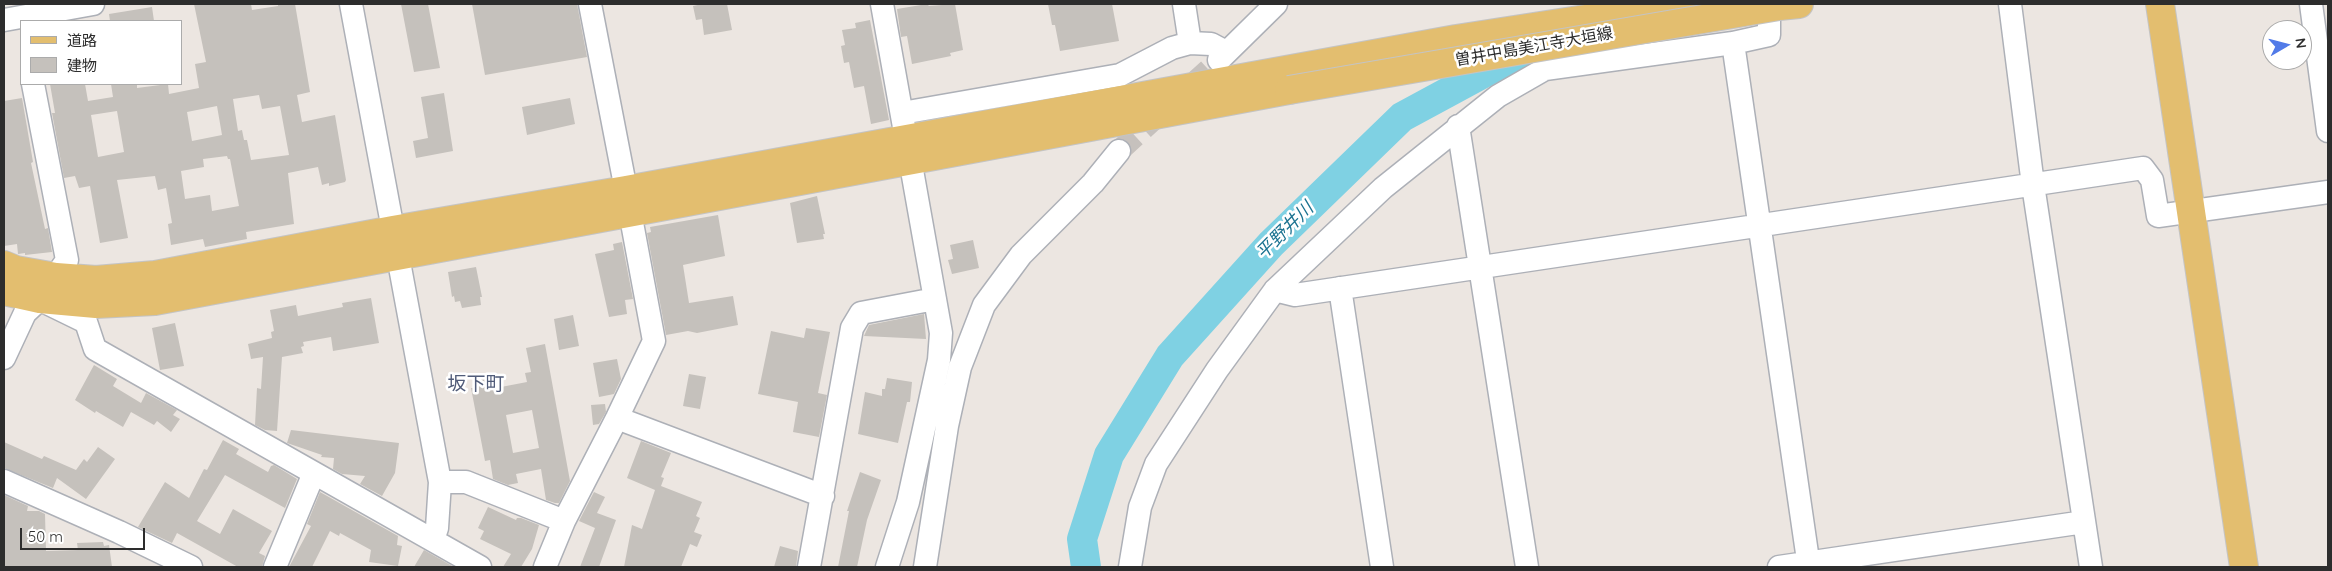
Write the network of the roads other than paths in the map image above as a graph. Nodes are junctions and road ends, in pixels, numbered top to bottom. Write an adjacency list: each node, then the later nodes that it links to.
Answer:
1 (93, 4): 12 (street)
2 (351, 4): 27 (street)
3 (590, 4): 24 (street)
4 (882, 4): 17 (street)
5 (1184, 4): 14 (street)
6 (1276, 4): 14 (street)
7 (1683, 4): 15 (main road, 曽井中島美江寺大垣線)
8 (2010, 4): 22 (street)
9 (2160, 4): 25 (main road)
10 (2311, 4): 19 (street)
11 (1782, 5): 13 (street); 15 (main road, 曽井中島美江寺大垣線, bridge)
12 (15, 16)
13 (1733, 42): 18 (street); 26 (street)
14 (1190, 43): 17 (street)
15 (1290, 79): 20 (main road)
16 (33, 85): 30 (street)
17 (902, 113): 20 (street)
18 (1458, 126): 29 (street); 33 (street)
19 (2328, 131)
20 (908, 150): 24 (main road); 35 (street)
21 (1119, 151): 52 (street)
22 (2033, 185): 25 (street); 26 (street); 43 (street)
23 (2328, 192): 25 (street)
24 (628, 201): 27 (main road); 37 (street)
25 (2191, 212): 58 (main road)
26 (1758, 226): 29 (street); 45 (street)
27 (395, 242): 30 (main road); 34 (main road); 40 (street)
28 (4, 265): 30 (main road)
29 (1482, 267): 31 (street); 55 (street)
30 (56, 277): 34 (street)
31 (1340, 288): 33 (street); 54 (street)
32 (4, 290): 34 (main road)
33 (1275, 290): 53 (street)
34 (40, 299): 36 (street); 38 (street)
35 (935, 299): 41 (street); 51 (street)
36 (7, 344)
37 (617, 418): 41 (street); 42 (street)
38 (314, 473): 44 (street); 47 (street)
39 (4, 481): 46 (street)
40 (440, 482): 42 (street); 44 (street)
41 (823, 496): 50 (street)
42 (564, 521): 49 (street)
43 (2084, 522): 45 (street); 57 (street)
44 (433, 540): 48 (street)
45 (1808, 565): 56 (street)
46 (191, 567)
47 (275, 567)
48 (480, 567)
49 (545, 567)
50 (809, 567)
51 (887, 567)
52 (925, 567)
53 (1130, 567)
54 (1382, 567)
55 (1527, 567)
56 (1779, 567)
57 (2090, 567)
58 (2244, 567)

